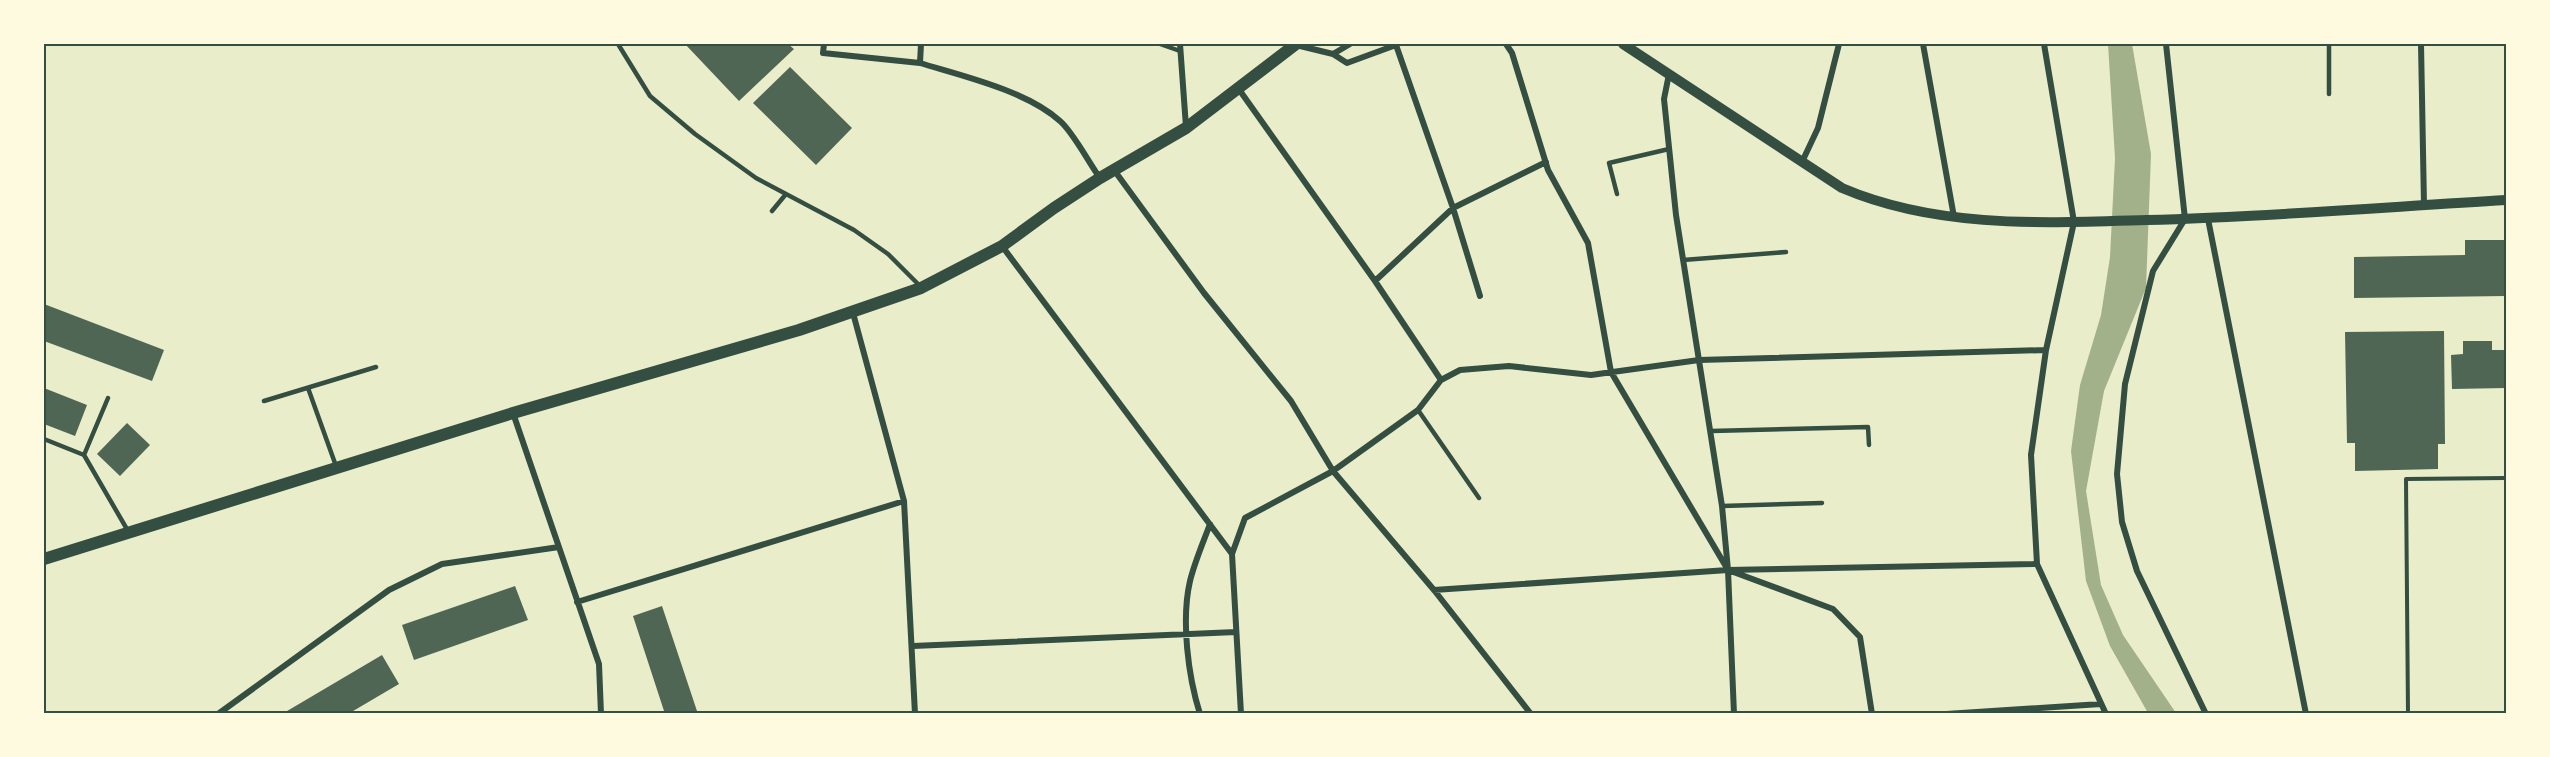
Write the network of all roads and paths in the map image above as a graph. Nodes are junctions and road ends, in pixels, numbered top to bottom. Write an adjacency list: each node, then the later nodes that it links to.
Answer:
1 (618, 44): 28 (lane)
2 (824, 44): 18 (street)
3 (921, 44): 18 (street)
4 (1160, 44): 16 (lane)
5 (1180, 44): 16 (street)
6 (1295, 44): 17 (street); 20 (main road)
7 (1350, 44): 17 (street)
8 (1506, 44): 24 (street)
9 (1623, 44): 19 (street)
10 (1839, 44): 25 (street)
11 (1923, 44): 34 (street)
12 (2044, 44): 37 (street)
13 (2166, 44): 35 (street)
14 (2329, 44): 21 (lane)
15 (2421, 44): 31 (street)
16 (1180, 51): 22 (street)
17 (1333, 54): 32 (street)
18 (920, 63): 27 (street)
19 (1669, 74): 23 (street); 25 (street)
20 (1238, 88): 22 (main road); 41 (street)
21 (2329, 94)
22 (1186, 128): 26 (main road)
23 (1669, 149): 29 (lane); 40 (street)
24 (1546, 162): 32 (street); 48 (street)
25 (1802, 162): 34 (street)
26 (1114, 170): 27 (main road); 60 (street)
27 (1100, 178): 38 (main road)
28 (786, 194): 33 (lane); 42 (lane)
29 (1617, 194)
30 (2506, 200): 31 (street)
31 (2424, 205): 36 (street)
32 (1453, 208): 41 (street); 43 (street)
33 (772, 211)
34 (1954, 217): 37 (street)
35 (2185, 219): 36 (street); 37 (street); 89 (street)
36 (2208, 219): 90 (street)
37 (2074, 222): 45 (street)
38 (1002, 246): 42 (main road); 66 (street)
39 (1785, 252): 40 (lane)
40 (1683, 260): 46 (street)
41 (1375, 280): 49 (street)
42 (921, 288): 44 (main road)
43 (1480, 296)
44 (853, 313): 54 (main road); 63 (street)
45 (2046, 350): 46 (street); 71 (street)
46 (1699, 360): 48 (street); 55 (street)
47 (376, 367): 50 (lane)
48 (1611, 372): 49 (street); 72 (street)
49 (1441, 380): 53 (street)
50 (308, 388): 52 (lane); 59 (lane)
51 (108, 398): 58 (lane)
52 (264, 401)
53 (1418, 410): 60 (street); 62 (lane)
54 (513, 413): 59 (main road); 68 (street)
55 (1712, 431): 57 (lane); 65 (street)
56 (44, 439): 58 (lane)
57 (1869, 445)
58 (84, 454): 67 (lane)
59 (337, 468): 67 (main road)
60 (1333, 471): 69 (street); 73 (street)
61 (2506, 478): 91 (path)
62 (1479, 498)
63 (904, 501): 74 (street); 77 (street)
64 (1822, 502): 65 (lane)
65 (1722, 506): 72 (street)
66 (1210, 524): 69 (street); 76 (street)
67 (129, 533): 70 (main road)
68 (559, 547): 74 (street); 79 (street)
69 (1232, 554): 75 (street)
70 (44, 559)
71 (2037, 564): 72 (street); 78 (street)
72 (1728, 570): 73 (street); 85 (street); 86 (street)
73 (1434, 590): 84 (street)
74 (577, 602): 80 (street)
75 (1236, 632): 76 (street); 83 (street)
76 (1186, 634): 77 (street); 82 (street)
77 (913, 646): 81 (street)
78 (2101, 704): 87 (street); 88 (street)
79 (218, 714)
80 (601, 714)
81 (915, 714)
82 (1200, 714)
83 (1241, 714)
84 (1531, 714)
85 (1734, 714)
86 (1872, 714)
87 (1946, 714)
88 (2106, 714)
89 (2206, 714)
90 (2306, 714)
91 (2408, 714)

